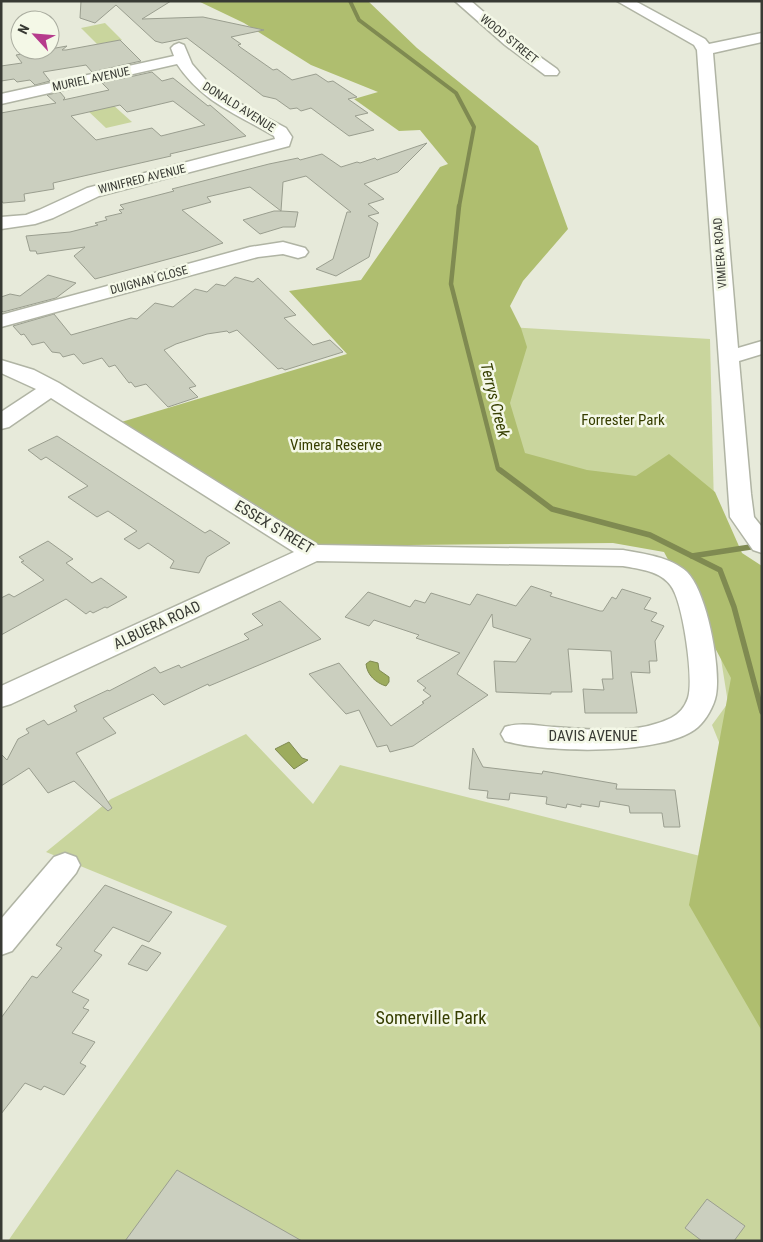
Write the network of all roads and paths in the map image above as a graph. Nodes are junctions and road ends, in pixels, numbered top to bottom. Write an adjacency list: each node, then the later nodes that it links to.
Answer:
1 (486, 1): 3 (street, WOOD STREET)
2 (624, 1): 5 (street)
3 (465, 3): 7 (street, WOOD STREET)
4 (762, 37): 5 (street)
5 (705, 50): 14 (street, VIMIERA ROAD)
6 (180, 53): 8 (street, MURIEL AVENUE); 9 (street, DONALD AVENUE)
7 (551, 72)
8 (1, 99)
9 (284, 140): 10 (street, WINIFRED AVENUE)
10 (1, 223)
11 (298, 252): 12 (street, DUIGNAN CLOSE)
12 (1, 321)
13 (762, 347): 14 (street)
14 (728, 358): 18 (street, VIMIERA ROAD)
15 (1, 366): 16 (street, ESSEX STREET)
16 (51, 388): 17 (street); 19 (street, ESSEX STREET)
17 (1, 422)
18 (758, 541)
19 (313, 553): 20 (street, ESSEX STREET); 21 (street, ALBUERA ROAD)
20 (672, 573): 22 (street, DAVIS AVENUE)
21 (1, 697)
22 (515, 734)
23 (65, 865): 24 (street)
24 (1, 942)

